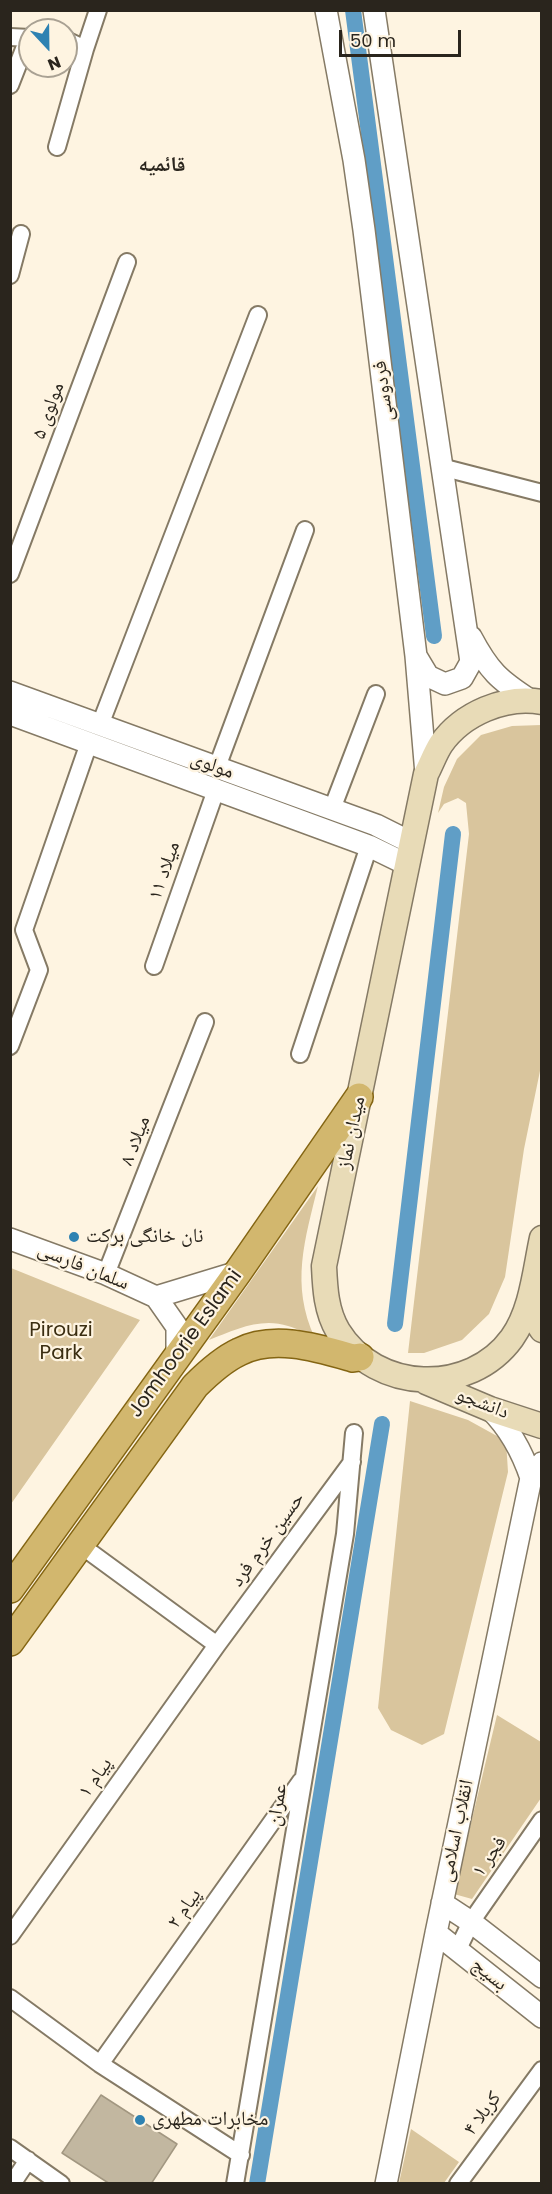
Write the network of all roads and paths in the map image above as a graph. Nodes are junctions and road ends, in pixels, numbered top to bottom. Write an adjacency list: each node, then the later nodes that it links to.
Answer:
1 (98, 10): 5 (street)
2 (326, 10): 18 (street, فردوسی)
3 (374, 10): 13 (street)
4 (78, 46): 5 (street)
5 (85, 49): 8 (street)
6 (18, 66): 7 (street)
7 (10, 85)
8 (57, 147)
9 (21, 234): 11 (street)
10 (127, 262): 16 (street, مولوی ۵)
11 (10, 275)
12 (258, 315): 23 (street)
13 (441, 467): 14 (street); 17 (street)
14 (542, 493)
15 (305, 530): 25 (street)
16 (10, 574)
17 (465, 626): 18 (street); 21 (street)
18 (416, 656): 26 (street, فردوسی)
19 (10, 692): 23 (street, مولوی)
20 (376, 694): 28 (street)
21 (536, 701): 26 (main road, میدان نماز)
22 (10, 714): 24 (street, مولوی)
23 (100, 725): 25 (street, مولوی)
24 (89, 743): 27 (street, مولوی); 34 (street)
25 (217, 767): 28 (street, مولوی)
26 (426, 774): 31 (main road, میدان نماز)
27 (216, 790): 30 (street, مولوی); 32 (street, میلاد ۱۱)
28 (332, 809): 29 (street, مولوی)
29 (376, 825): 30 (street); 31 (street, مولوی)
30 (369, 846): 31 (street, مولوی); 35 (street)
31 (410, 854): 36 (main road, میدان نماز)
32 (154, 966)
33 (205, 1022): 40 (street, میلاد ۸)
34 (10, 1046)
35 (300, 1054)
36 (359, 1097): 39 (main road, Jomhoorie Eslami); 45 (main road, میدان نماز)
37 (542, 1238): 42 (main road, میدان نماز)
38 (10, 1239): 40 (street, سلمان فارسی)
39 (238, 1272): 41 (street); 44 (main road, Jomhoorie Eslami)
40 (106, 1274): 41 (street, سلمان فارسی)
41 (156, 1297): 44 (street)
42 (527, 1307): 43 (main road); 46 (main road, میدان نماز)
43 (542, 1330)
44 (177, 1357): 53 (main road, Jomhoorie Eslami)
45 (360, 1357): 46 (main road, میدان نماز); 52 (main road, Jomhoorie Eslami)
46 (423, 1381): 47 (main road, دانشجو)
47 (490, 1409): 48 (main road, دانشجو); 51 (street)
48 (542, 1426)
49 (354, 1433): 50 (street, عمران)
50 (352, 1461): 55 (street, حسین خرم فرد); 56 (street, عمران)
51 (536, 1471): 58 (street, انقلاب اسلامی)
52 (79, 1544): 54 (main road, Jomhoorie Eslami); 55 (street)
53 (10, 1590)
54 (10, 1642)
55 (217, 1645): 61 (street, پیام ۱)
56 (304, 1778): 66 (street, پیام ۲); 69 (street, عمران)
57 (542, 1820): 59 (street, فجر ۱)
58 (442, 1903): 59 (street, بسیج); 60 (street, انقلاب اسلامی)
59 (471, 1922): 62 (street, فجر ۱); 63 (street, بسیج)
60 (436, 1933): 62 (street, بسیج); 74 (street, انقلاب اسلامی)
61 (10, 1936)
62 (458, 1949): 65 (street, بسیج)
63 (542, 1977)
64 (10, 1998): 66 (street)
65 (542, 2017)
66 (100, 2064): 69 (street)
67 (542, 2070): 75 (street, کربلا ۴)
68 (10, 2148): 70 (street)
69 (241, 2155): 73 (street, عمران)
70 (28, 2160): 71 (street); 72 (street)
71 (12, 2184)
72 (61, 2184)
73 (235, 2184)
74 (386, 2184)
75 (458, 2184)

